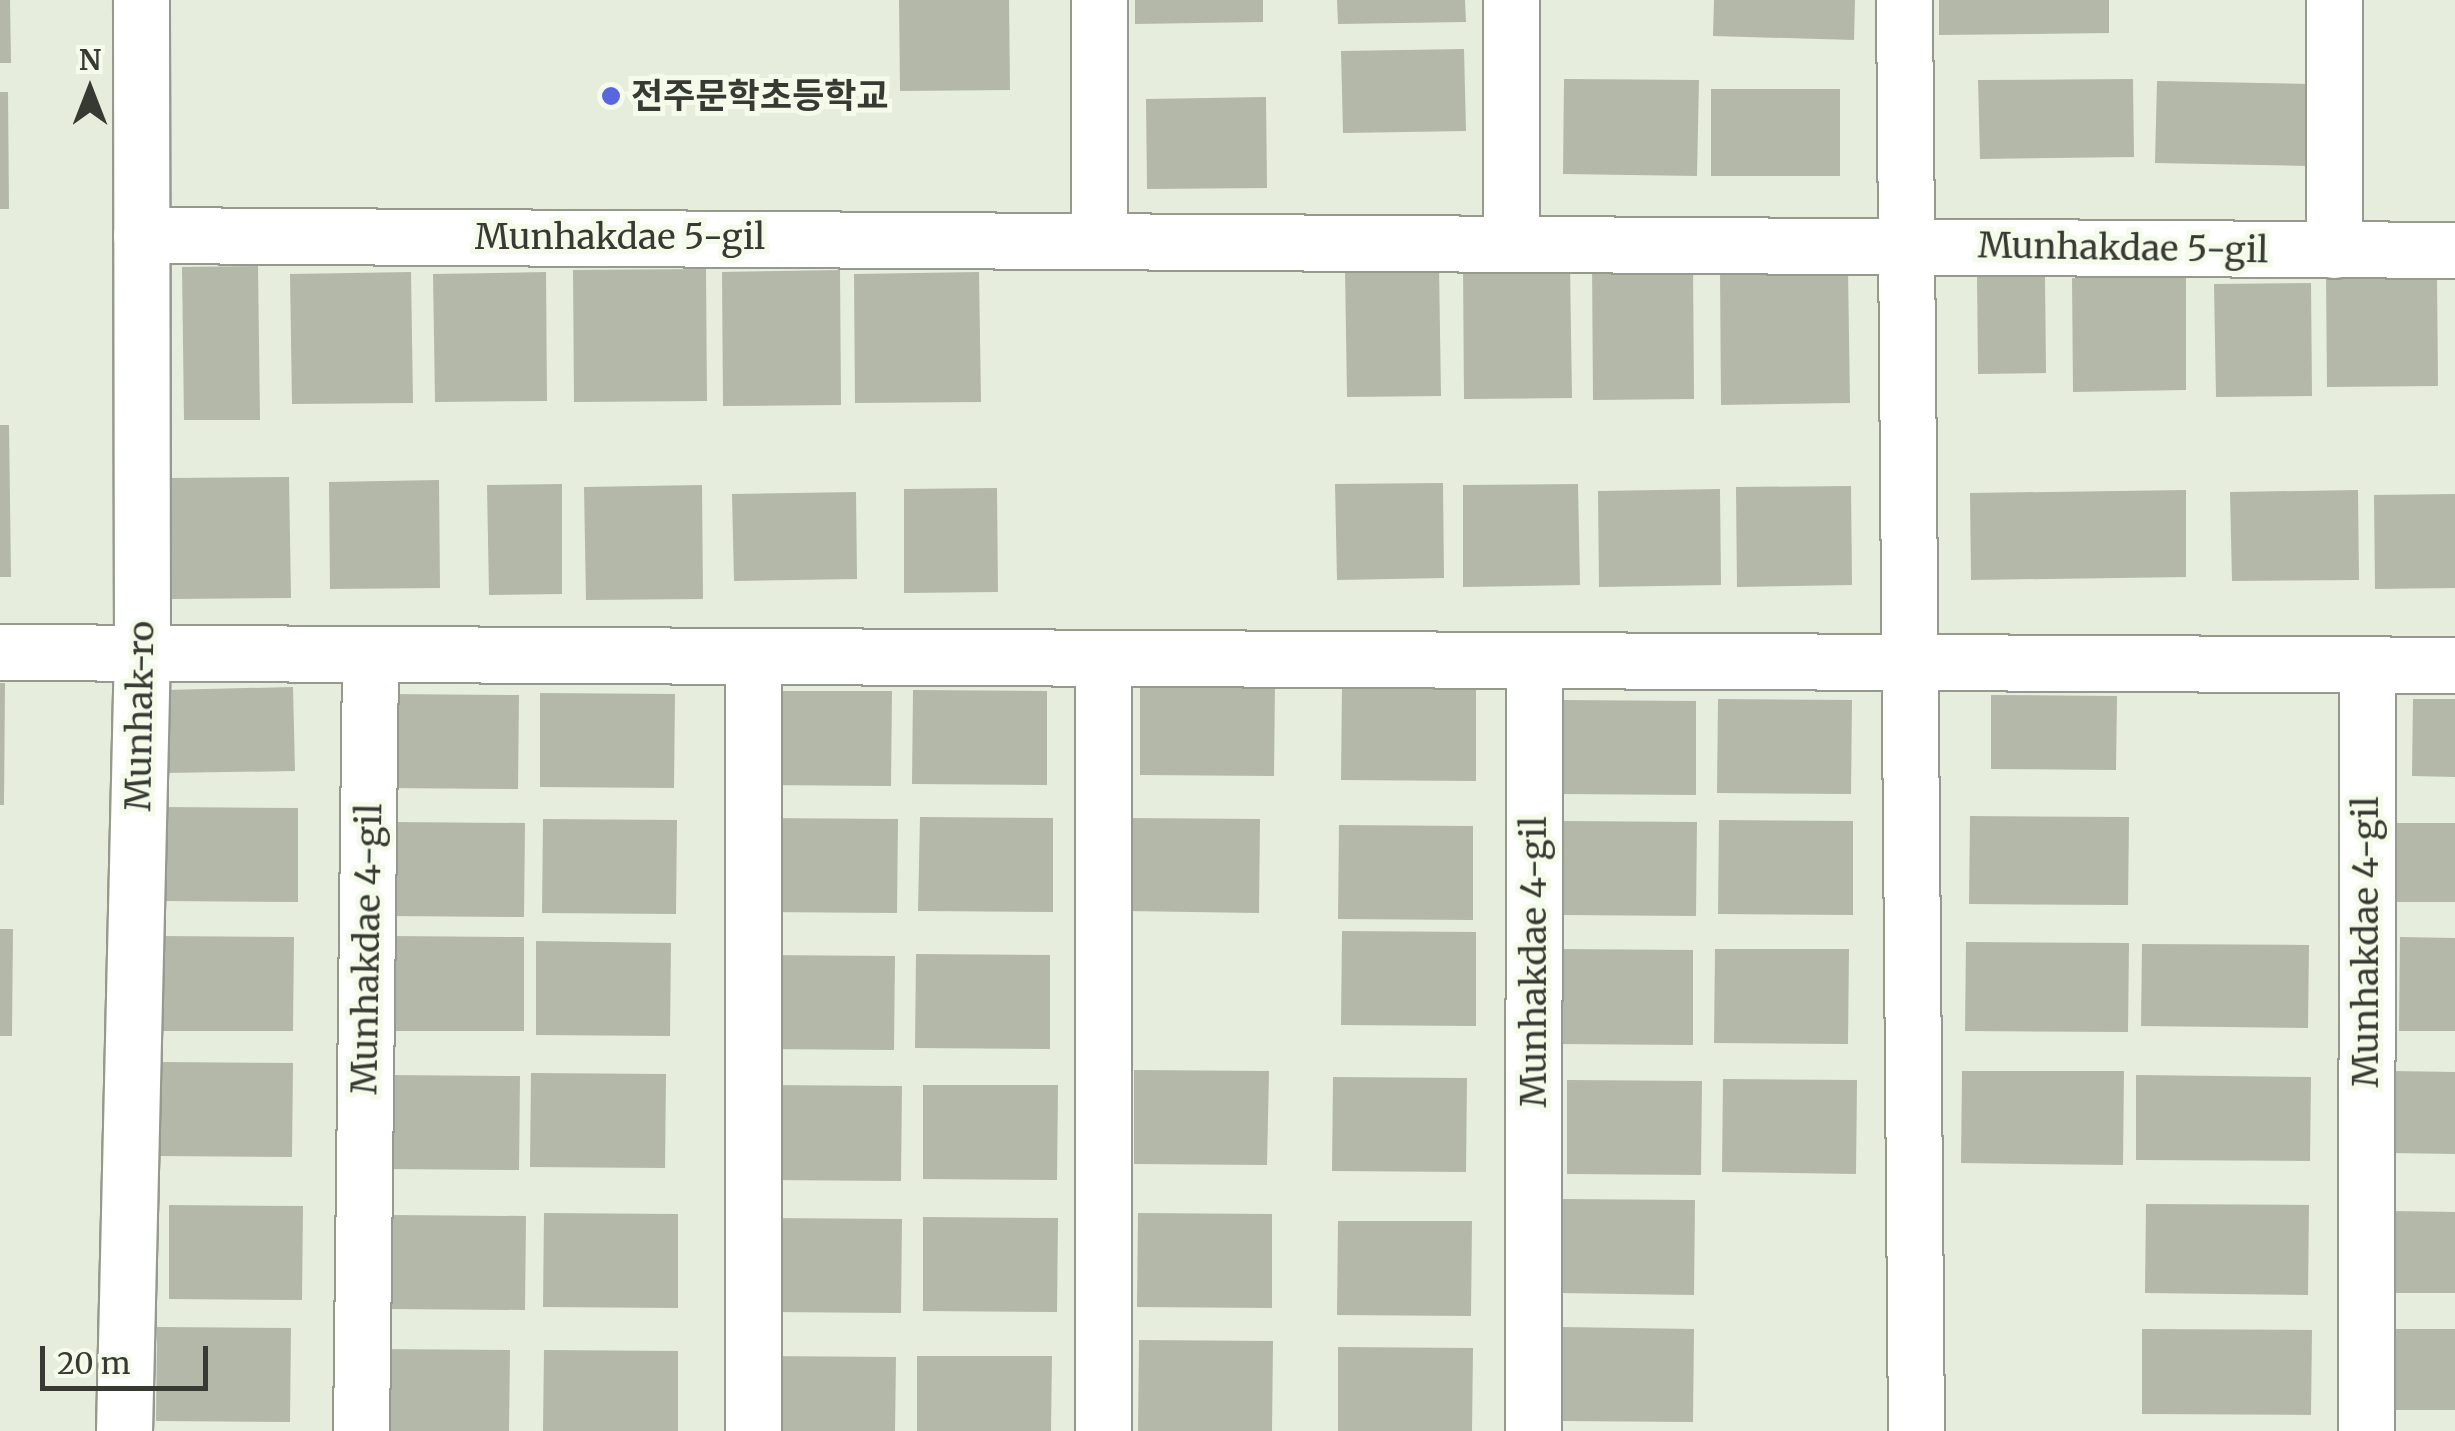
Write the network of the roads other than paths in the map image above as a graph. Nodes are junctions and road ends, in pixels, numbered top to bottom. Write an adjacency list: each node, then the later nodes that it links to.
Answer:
1 (140, 0): 6 (street, Munhak-ro)
2 (1098, 0): 7 (street)
3 (1510, 0): 8 (street)
4 (1904, 0): 9 (street)
5 (2334, 0): 10 (street)
6 (140, 235): 7 (street, Munhakdae 5-gil); 13 (street, Munhak-ro)
7 (1098, 240): 8 (street, Munhakdae 5-gil)
8 (1511, 242): 9 (street, Munhakdae 5-gil)
9 (1911, 246): 10 (street, Munhakdae 5-gil); 18 (street)
10 (2334, 250): 11 (street, Munhakdae 5-gil)
11 (2455, 250)
12 (0, 652): 13 (street)
13 (142, 652): 14 (street); 21 (street, Munhak-ro)
14 (370, 656): 15 (street); 22 (street, Munhakdae 4-gil)
15 (754, 658): 16 (street); 23 (street)
16 (1103, 662): 17 (street); 24 (street)
17 (1534, 664): 18 (street); 25 (street, Munhakdae 4-gil)
18 (1912, 666): 20 (street); 26 (street)
19 (2455, 666): 20 (street)
20 (2367, 669): 27 (street, Munhakdae 4-gil)
21 (124, 1431)
22 (362, 1431)
23 (754, 1431)
24 (1104, 1431)
25 (1533, 1431)
26 (1916, 1431)
27 (2366, 1431)

